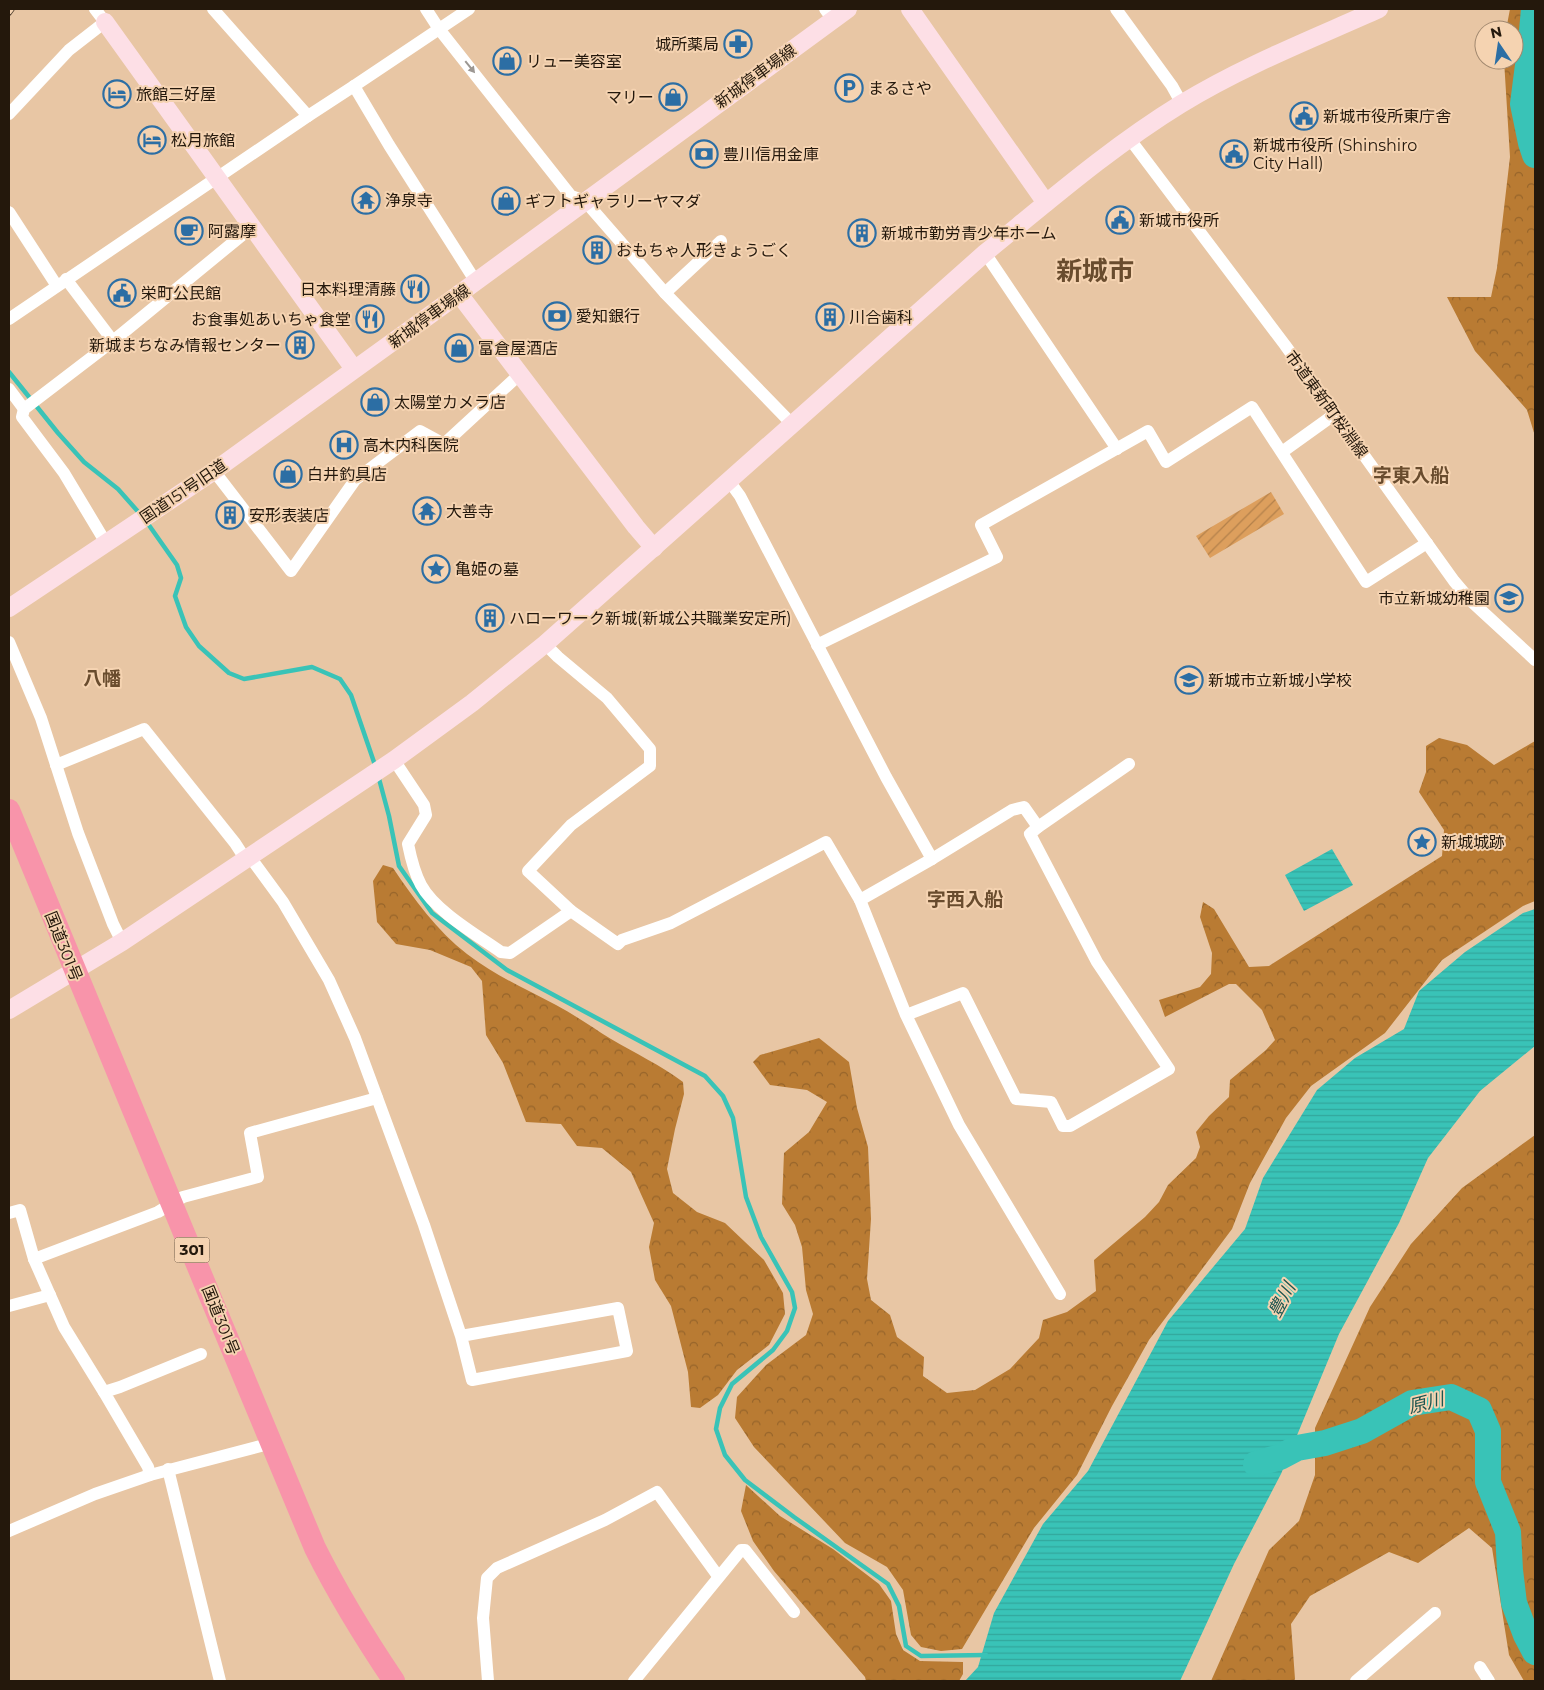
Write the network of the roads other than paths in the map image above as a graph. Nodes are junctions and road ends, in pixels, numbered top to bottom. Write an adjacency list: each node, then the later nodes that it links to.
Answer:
1 (213, 9): 14 (street)
2 (426, 9): 10 (street)
3 (470, 9): 10 (street)
4 (848, 9): 8 (street, 新城停車場線)
5 (910, 9): 18 (street)
6 (1116, 9): 12 (street)
7 (1379, 9): 12 (street)
8 (829, 14): 17 (street, 新城停車場線)
9 (100, 16): 13 (street); 16 (street)
10 (439, 29): 11 (street); 17 (street, one-way to 17)
11 (354, 86): 14 (street); 24 (street)
12 (1182, 104): 15 (street)
13 (9, 114)
14 (308, 116): 16 (street)
15 (1129, 138): 18 (street); 33 (street, 市道東新町桜淵線)
16 (217, 178): 20 (street); 23 (street)
17 (585, 201): 24 (street, 新城停車場線); 25 (street)
18 (1046, 203): 22 (street)
19 (9, 212): 23 (street)
20 (252, 227): 28 (street); 29 (street)
21 (721, 241): 25 (street)
22 (986, 254): 34 (street); 35 (street)
23 (62, 282): 27 (street); 28 (street)
24 (476, 282): 26 (street, 新城停車場線)
25 (665, 292): 34 (street)
26 (459, 294): 29 (street, 新城停車場線); 30 (street)
27 (9, 319)
28 (113, 340): 32 (street)
29 (354, 370): 37 (street, 国道151号旧道)
30 (520, 374): 37 (street); 41 (street)
31 (9, 389): 32 (street)
32 (30, 405): 39 (street)
33 (1335, 414): 36 (street); 40 (street, 市道東新町桜淵線)
34 (792, 424): 38 (street)
35 (1117, 449): 36 (street); 45 (street)
36 (1282, 452): 40 (street)
37 (214, 471): 39 (street, 国道151号旧道)
38 (729, 481): 41 (street); 45 (street)
39 (106, 543): 42 (street, 国道151号旧道)
40 (1428, 543): 46 (street, 市道東新町桜淵線)
41 (654, 548): 44 (street)
42 (9, 608)
43 (9, 642): 49 (street)
44 (545, 644): 47 (street); 55 (street)
45 (818, 645): 53 (street)
46 (1535, 660)
47 (389, 762): 52 (street); 55 (street)
48 (1129, 764): 51 (street)
49 (56, 765): 52 (street); 56 (street)
50 (9, 810): 57 (highway, 国道301号 / 301)
51 (1038, 827): 53 (street); 59 (street)
52 (248, 858): 56 (street); 60 (street)
53 (932, 859): 54 (street)
54 (860, 900): 55 (street); 59 (street)
55 (572, 911)
56 (122, 942): 57 (street)
57 (75, 972): 58 (street); 61 (highway, 国道301号 / 301)
58 (9, 1010)
59 (906, 1015): 64 (street)
60 (376, 1098): 61 (street); 67 (street)
61 (173, 1203): 63 (street); 70 (highway, 国道301号 / 301)
62 (9, 1213): 63 (street)
63 (34, 1259): 65 (street)
64 (1060, 1294)
65 (50, 1295): 66 (street); 69 (street)
66 (9, 1306)
67 (462, 1336): 67 (street)
68 (201, 1354): 69 (street)
69 (104, 1392): 72 (street)
70 (272, 1443): 71 (street); 79 (highway, 国道301号 / 301)
71 (168, 1469): 72 (street); 78 (street)
72 (150, 1475): 73 (street)
73 (9, 1531)
74 (718, 1576): 75 (street); 80 (street); 81 (street)
75 (794, 1612)
76 (1435, 1613): 82 (street)
77 (1480, 1667): 83 (street)
78 (220, 1681)
79 (394, 1681)
80 (488, 1681)
81 (634, 1681)
82 (1356, 1681)
83 (1489, 1681)

